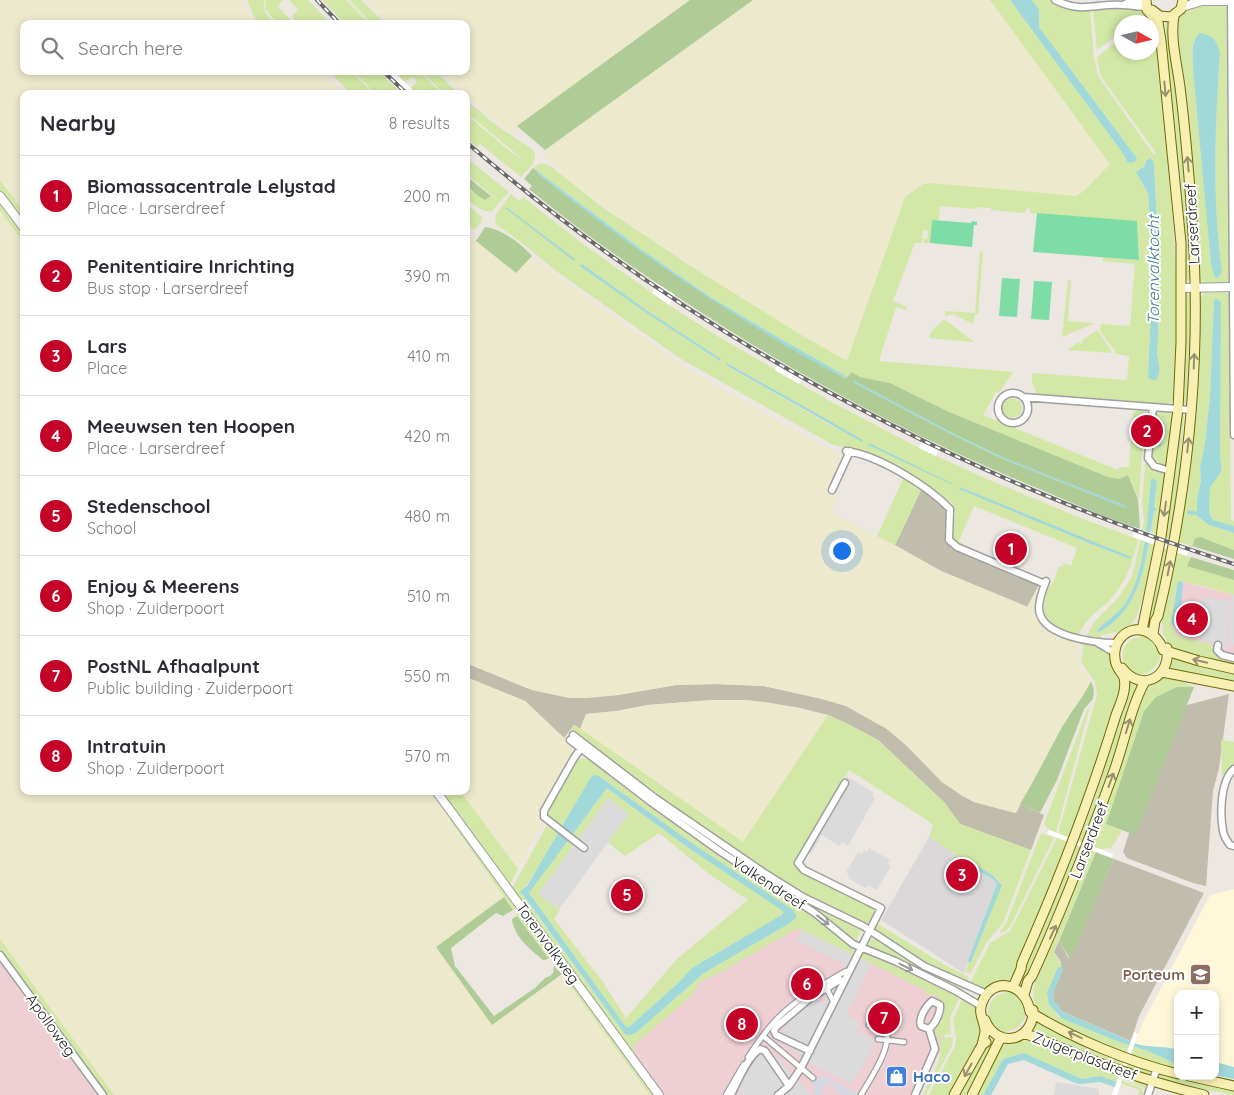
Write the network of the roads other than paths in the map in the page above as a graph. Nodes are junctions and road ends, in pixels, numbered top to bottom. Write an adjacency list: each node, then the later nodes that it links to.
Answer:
1 (1055, 0): 5 (street)
2 (1199, 1): 3 (street); 4 (street)
3 (1233, 1): 7 (street)
4 (1181, 2): 6 (main road)
5 (1148, 3): 6 (main road)
6 (1164, 17): 10 (main road, Larserdreef, one-way to 10); 11 (main road, Larserdreef, one-way to 6)
7 (1233, 146): 12 (street)
8 (0, 196): 9 (street)
9 (20, 223)
10 (1182, 288): 11 (street); 15 (main road, Larserdreef)
11 (1195, 288): 12 (street); 16 (main road, Larserdreef, one-way to 11)
12 (1233, 288): 17 (street)
13 (1023, 397): 13 (street); 14 (street)
14 (1153, 408): 15 (street); 18 (street)
15 (1178, 409): 16 (street); 18 (main road, Larserdreef)
16 (1191, 410): 21 (main road, Larserdreef, one-way to 16)
17 (1234, 435)
18 (1170, 472): 20 (main road, Larserdreef, one-way to 20)
19 (832, 490): 23 (street)
20 (1139, 630): 21 (main road); 23 (main road)
21 (1156, 634): 24 (main road)
22 (1218, 644): 25 (street)
23 (1117, 650): 28 (main road)
24 (1165, 651): 26 (main road, one-way to 24); 27 (main road); 29 (main road)
25 (1234, 658)
26 (1234, 669)
27 (1162, 672): 29 (main road); 30 (main road)
28 (1126, 676): 29 (main road); 44 (main road, Larserdreef)
29 (1143, 681): 46 (main road, Larserdreef, one-way to 29)
30 (1234, 686)
31 (571, 737): 32 (street, Valkendreef)
32 (582, 747): 37 (street); 38 (street, Valkendreef); 39 (street, Valkendreef, one-way to 39)
33 (1234, 770): 36 (street)
34 (845, 783): 38 (street)
35 (439, 795): 69 (street, Torenvalkweg)
36 (1234, 846)
37 (584, 848)
38 (869, 932): 39 (street); 45 (street, Valkendreef)
39 (861, 948): 41 (street); 48 (street, Valkendreef, one-way to 48)
40 (0, 955): 68 (street, Apolloweg)
41 (849, 972): 42 (street); 43 (street)
42 (844, 982): 43 (street); 47 (street)
43 (825, 986): 47 (street); 54 (street); 59 (street)
44 (1010, 986): 45 (main road); 46 (main road); 48 (main road)
45 (987, 994): 48 (main road)
46 (1026, 995): 49 (main road)
47 (834, 1003): 59 (street)
48 (983, 1007): 52 (main road)
49 (1032, 1013): 53 (main road); 55 (main road); 61 (main road, Zuigerplasdreef, one-way to 49)
50 (870, 1025): 57 (street)
51 (929, 1029): 74 (street)
52 (988, 1030): 55 (main road); 75 (main road, one-way to 75)
53 (1024, 1033): 55 (main road); 65 (main road, Zuigerplasdreef)
54 (763, 1036): 60 (street); 70 (street)
55 (1003, 1038): 76 (main road)
56 (878, 1039): 57 (street)
57 (888, 1041): 58 (street); 73 (street)
58 (904, 1042)
59 (810, 1051): 60 (street)
60 (801, 1068): 63 (street); 66 (street)
61 (1157, 1068): 62 (main road, Zuigerplasdreef); 65 (street)
62 (1174, 1073)
63 (813, 1078)
64 (1207, 1080): 67 (main road)
65 (1152, 1081): 77 (street); 78 (main road, Zuigerplasdreef)
66 (789, 1086): 71 (street); 72 (street)
67 (1234, 1086)
68 (103, 1095)
69 (659, 1095)
70 (726, 1095)
71 (731, 1095)
72 (778, 1095)
73 (861, 1095)
74 (915, 1095)
75 (954, 1095)
76 (972, 1095)
77 (1148, 1095)
78 (1204, 1095)

